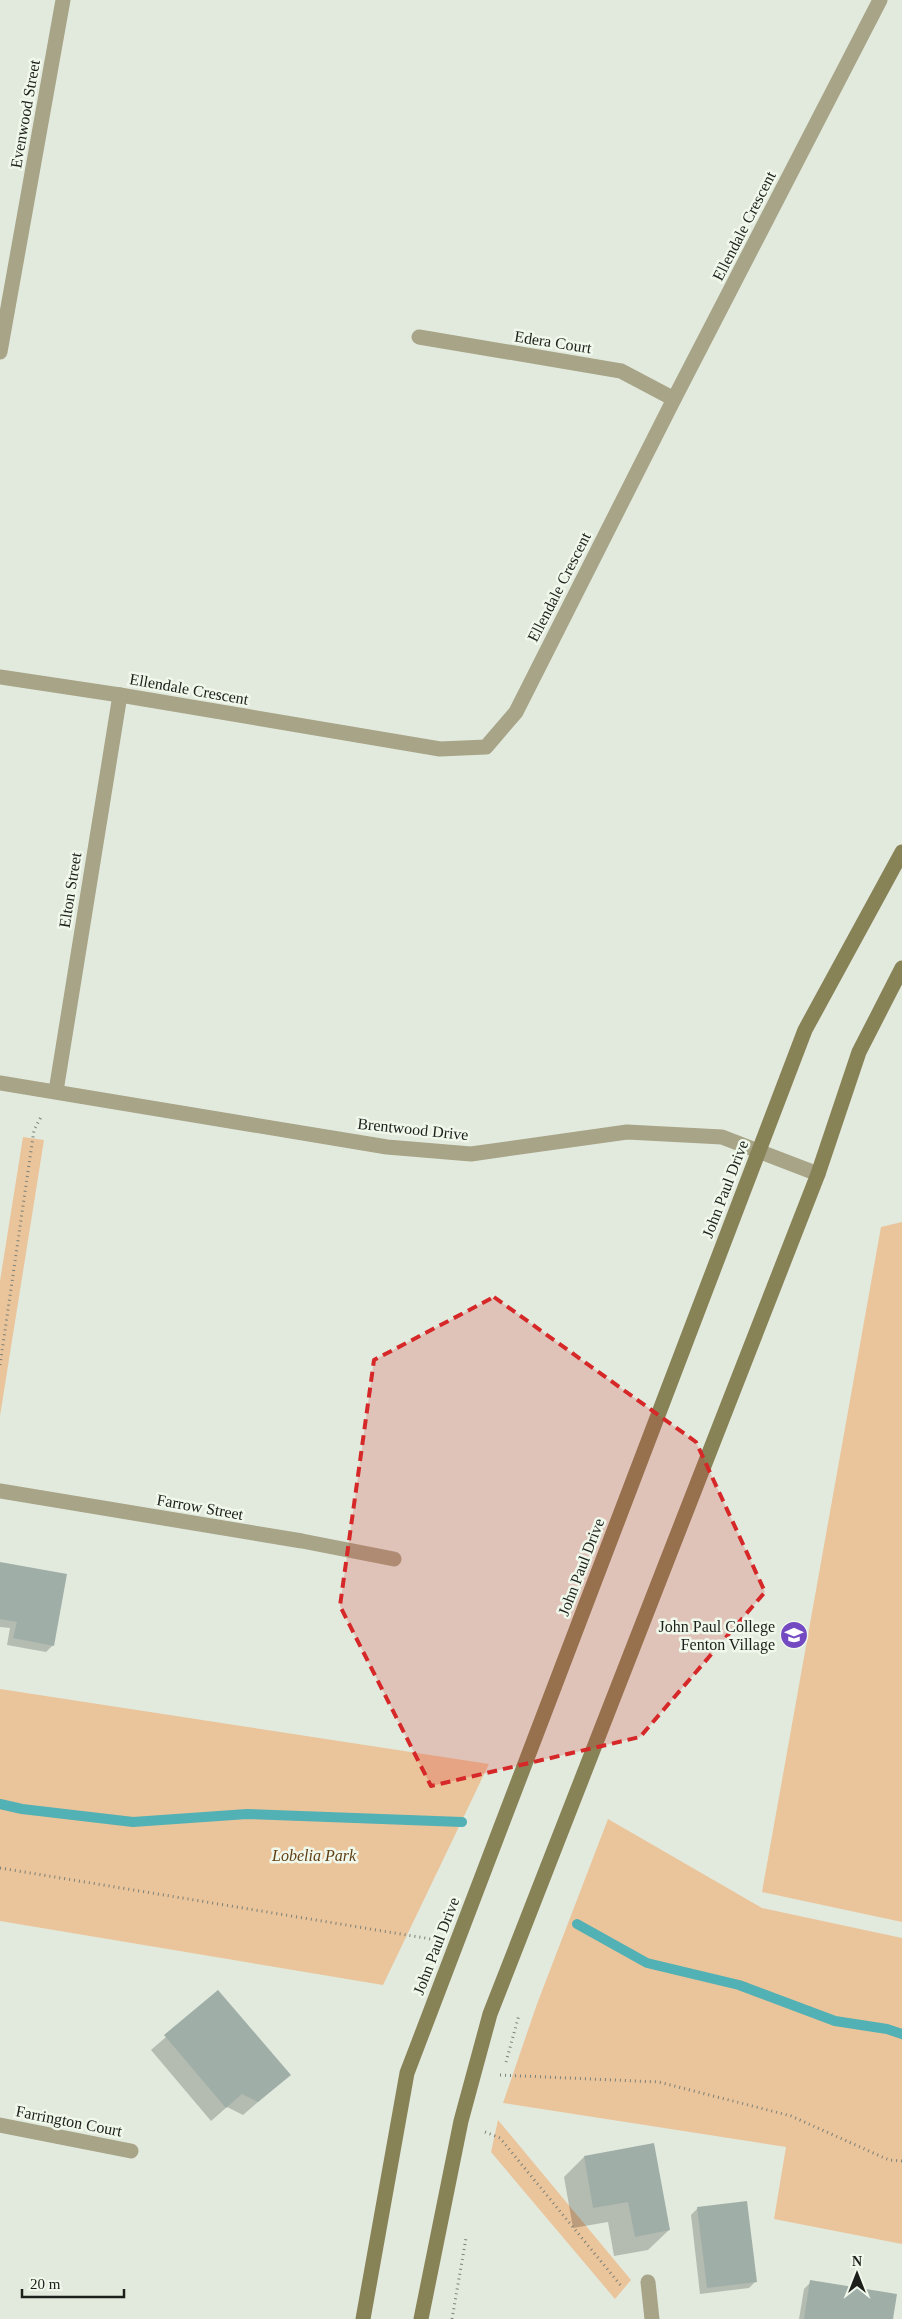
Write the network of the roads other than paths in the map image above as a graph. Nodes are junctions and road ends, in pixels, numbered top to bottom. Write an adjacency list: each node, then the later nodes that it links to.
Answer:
1 (63, 0): 4 (street, Evenwood Street)
2 (880, 0): 5 (street, Ellendale Crescent)
3 (419, 337): 5 (street, Edera Court)
4 (0, 352)
5 (674, 398): 7 (street, Ellendale Crescent)
6 (0, 677): 7 (street, Ellendale Crescent)
7 (120, 695): 11 (street, Elton Street)
8 (902, 852): 12 (street, John Paul Drive)
9 (902, 968): 13 (street)
10 (0, 1083): 11 (street, Brentwood Drive)
11 (56, 1091): 12 (street, Brentwood Drive)
12 (759, 1150): 13 (street, Brentwood Drive); 19 (street, John Paul Drive)
13 (818, 1174): 20 (street)
14 (0, 1491): 15 (street, Farrow Street)
15 (394, 1559)
16 (0, 2125): 17 (street, Farrington Court)
17 (131, 2151)
18 (648, 2282): 21 (street)
19 (363, 2319)
20 (421, 2319)
21 (652, 2319)

